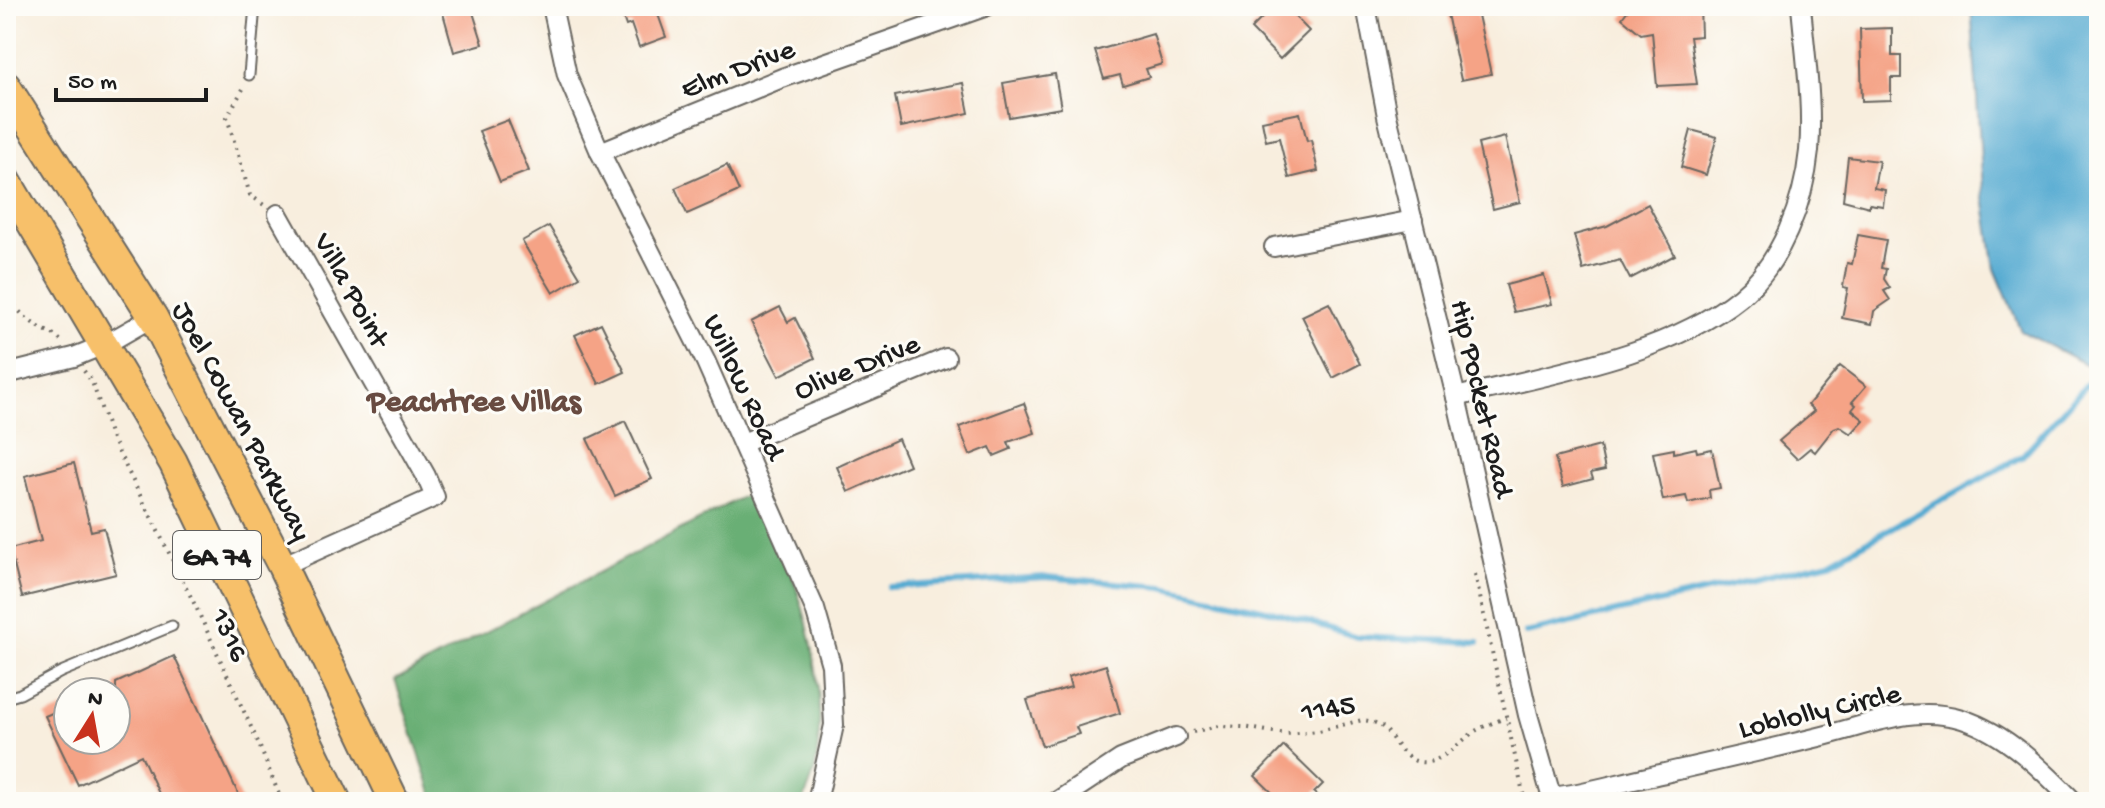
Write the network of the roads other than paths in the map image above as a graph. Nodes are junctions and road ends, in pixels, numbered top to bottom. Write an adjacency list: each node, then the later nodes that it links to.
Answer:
1 (255, 6): 6 (lane)
2 (552, 6): 8 (street, Willow Road)
3 (987, 6): 8 (street, Elm Drive)
4 (1366, 6): 11 (street, Hip Pocket Road)
5 (1801, 6): 17 (street)
6 (249, 75)
7 (6, 86): 13 (main road, Joel Cowan Parkway / GA 74)
8 (600, 152): 18 (street, Willow Road)
9 (6, 180): 14 (main road, GA 74)
10 (278, 214): 19 (street, Villa Point)
11 (1413, 220): 12 (street); 17 (street, Hip Pocket Road)
12 (1274, 247)
13 (153, 317): 14 (street); 19 (main road, Joel Cowan Parkway / GA 74)
14 (106, 344): 16 (street); 24 (main road, GA 74)
15 (946, 358): 18 (street, Olive Drive)
16 (6, 374)
17 (1456, 397): 23 (street, Hip Pocket Road)
18 (743, 443): 26 (street, Willow Road)
19 (282, 566): 25 (main road, Joel Cowan Parkway / GA 74)
20 (172, 626): 21 (lane)
21 (6, 698)
22 (1176, 737): 27 (street)
23 (1552, 799): 28 (street, Loblolly Circle)
24 (337, 802)
25 (395, 802)
26 (817, 802)
27 (1056, 802)
28 (2074, 802)

